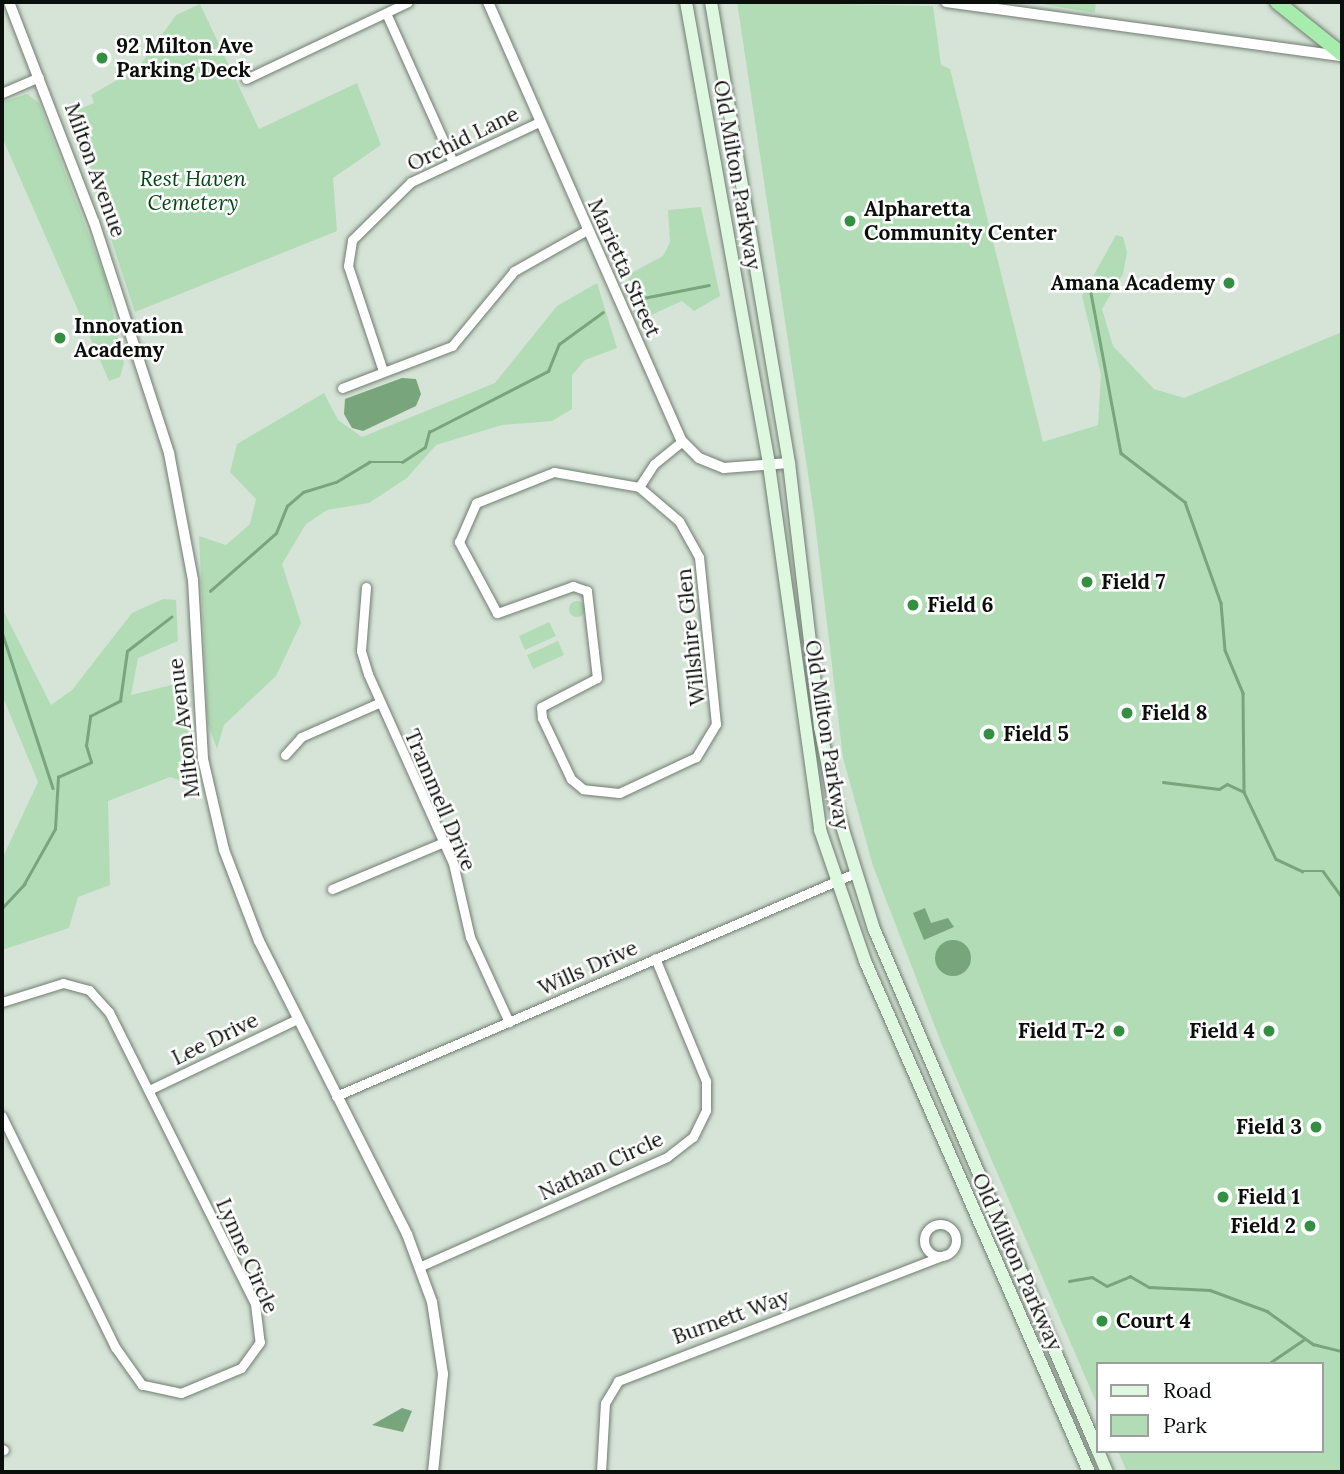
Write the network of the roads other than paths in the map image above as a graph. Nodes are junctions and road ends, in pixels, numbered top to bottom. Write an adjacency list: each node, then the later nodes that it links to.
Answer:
1 (9, 2): 12 (street, Milton Avenue)
2 (408, 2): 9 (street)
3 (488, 2): 15 (street, Marietta Street)
4 (685, 2): 22 (main road, Old Milton Parkway)
5 (711, 2): 10 (main road, Old Milton Parkway)
6 (720, 2): 10 (main road)
7 (947, 2): 11 (street)
8 (1277, 2): 11 (highway)
9 (386, 13): 13 (street); 16 (street)
10 (716, 28): 21 (main road, Old Milton Parkway)
11 (1342, 55)
12 (39, 77): 14 (street); 33 (street, Milton Avenue)
13 (246, 79)
14 (2, 93)
15 (539, 122): 16 (street, Orchid Lane); 17 (street, Marietta Street)
16 (452, 160): 18 (street, Orchid Lane)
17 (587, 230): 18 (street); 20 (street, Marietta Street)
18 (383, 371): 19 (street)
19 (342, 388)
20 (682, 441): 22 (street, Marietta Street); 23 (street)
21 (789, 463): 22 (street, Marietta Street); 28 (main road, Old Milton Parkway)
22 (769, 465): 29 (main road, Old Milton Parkway)
23 (639, 487): 23 (street, Willshire Glen)
24 (366, 587): 25 (street, Trammell Drive)
25 (379, 703): 26 (street); 27 (street, Trammell Drive)
26 (285, 755)
27 (444, 842): 30 (street); 34 (street, Trammell Drive)
28 (855, 873): 29 (street, Wills Drive); 40 (main road, Old Milton Parkway)
29 (836, 881): 31 (street, Wills Drive); 42 (main road, Old Milton Parkway)
30 (332, 889)
31 (655, 958): 34 (street, Wills Drive); 39 (street, Nathan Circle)
32 (2, 1002): 35 (street, Lynne Circle)
33 (297, 1019): 35 (street, Lee Drive); 36 (street, Milton Avenue)
34 (509, 1022): 36 (street, Wills Drive)
35 (149, 1090): 37 (street, Lynne Circle)
36 (336, 1096): 39 (street, Milton Avenue)
37 (2, 1116)
38 (945, 1255): 44 (street, Burnett Way)
39 (421, 1266): 43 (street, Milton Avenue)
40 (1096, 1445)
41 (1099, 1453): 45 (main road, Old Milton Parkway)
42 (1087, 1471)
43 (433, 1472)
44 (601, 1472)
45 (1107, 1472)

